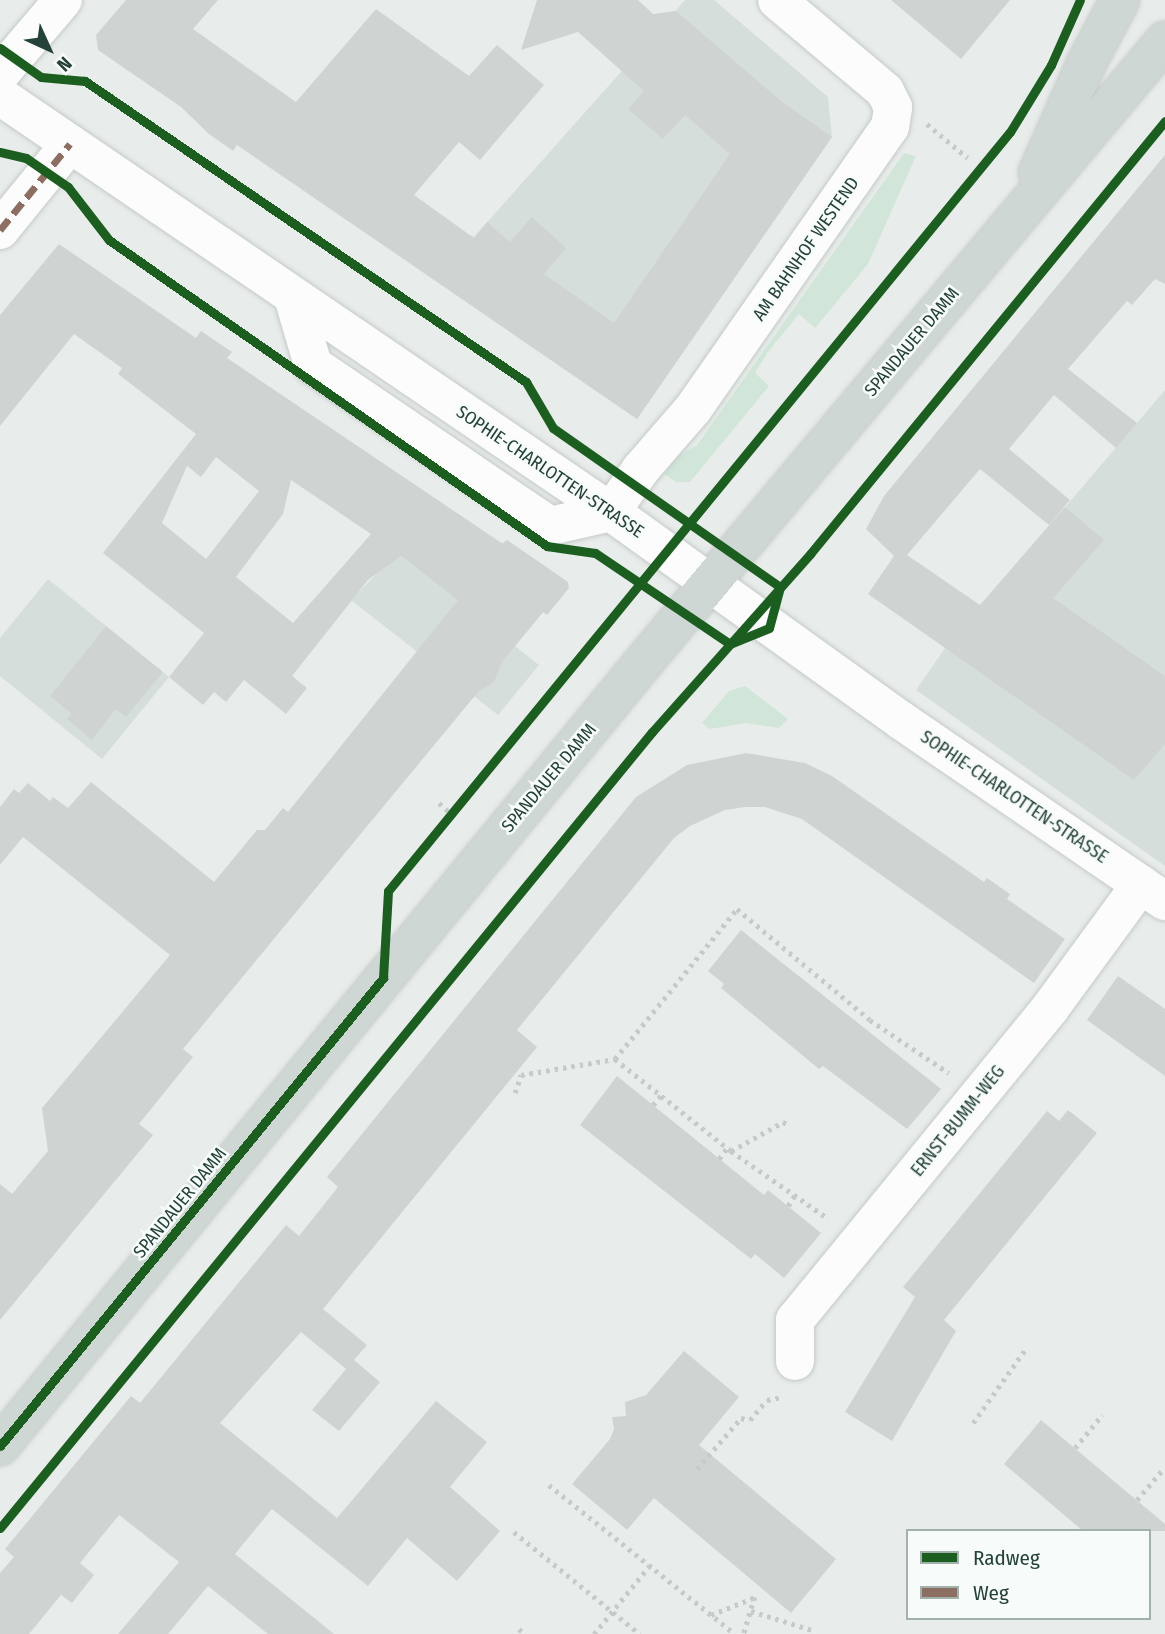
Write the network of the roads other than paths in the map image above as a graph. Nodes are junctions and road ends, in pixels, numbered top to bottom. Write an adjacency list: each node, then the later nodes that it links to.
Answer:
1 (63, 0): 5 (street)
2 (777, 0): 10 (street, AM BAHNHOF WESTEND)
3 (1120, 0): 8 (main road, SPANDAUER DAMM)
4 (1165, 41): 8 (main road, SPANDAUER DAMM)
5 (0, 74)
6 (0, 96): 7 (street, SOPHIE-CHARLOTTEN-STRASSE)
7 (70, 144): 9 (street); 10 (street, SOPHIE-CHARLOTTEN-STRASSE)
8 (1021, 210): 11 (main road, SPANDAUER DAMM)
9 (1, 228)
10 (611, 512): 11 (street, SOPHIE-CHARLOTTEN-STRASSE)
11 (709, 584): 12 (street, SOPHIE-CHARLOTTEN-STRASSE); 14 (main road, SPANDAUER DAMM)
12 (1153, 892): 13 (street, ERNST-BUMM-WEG)
13 (790, 1379)
14 (0, 1446)

